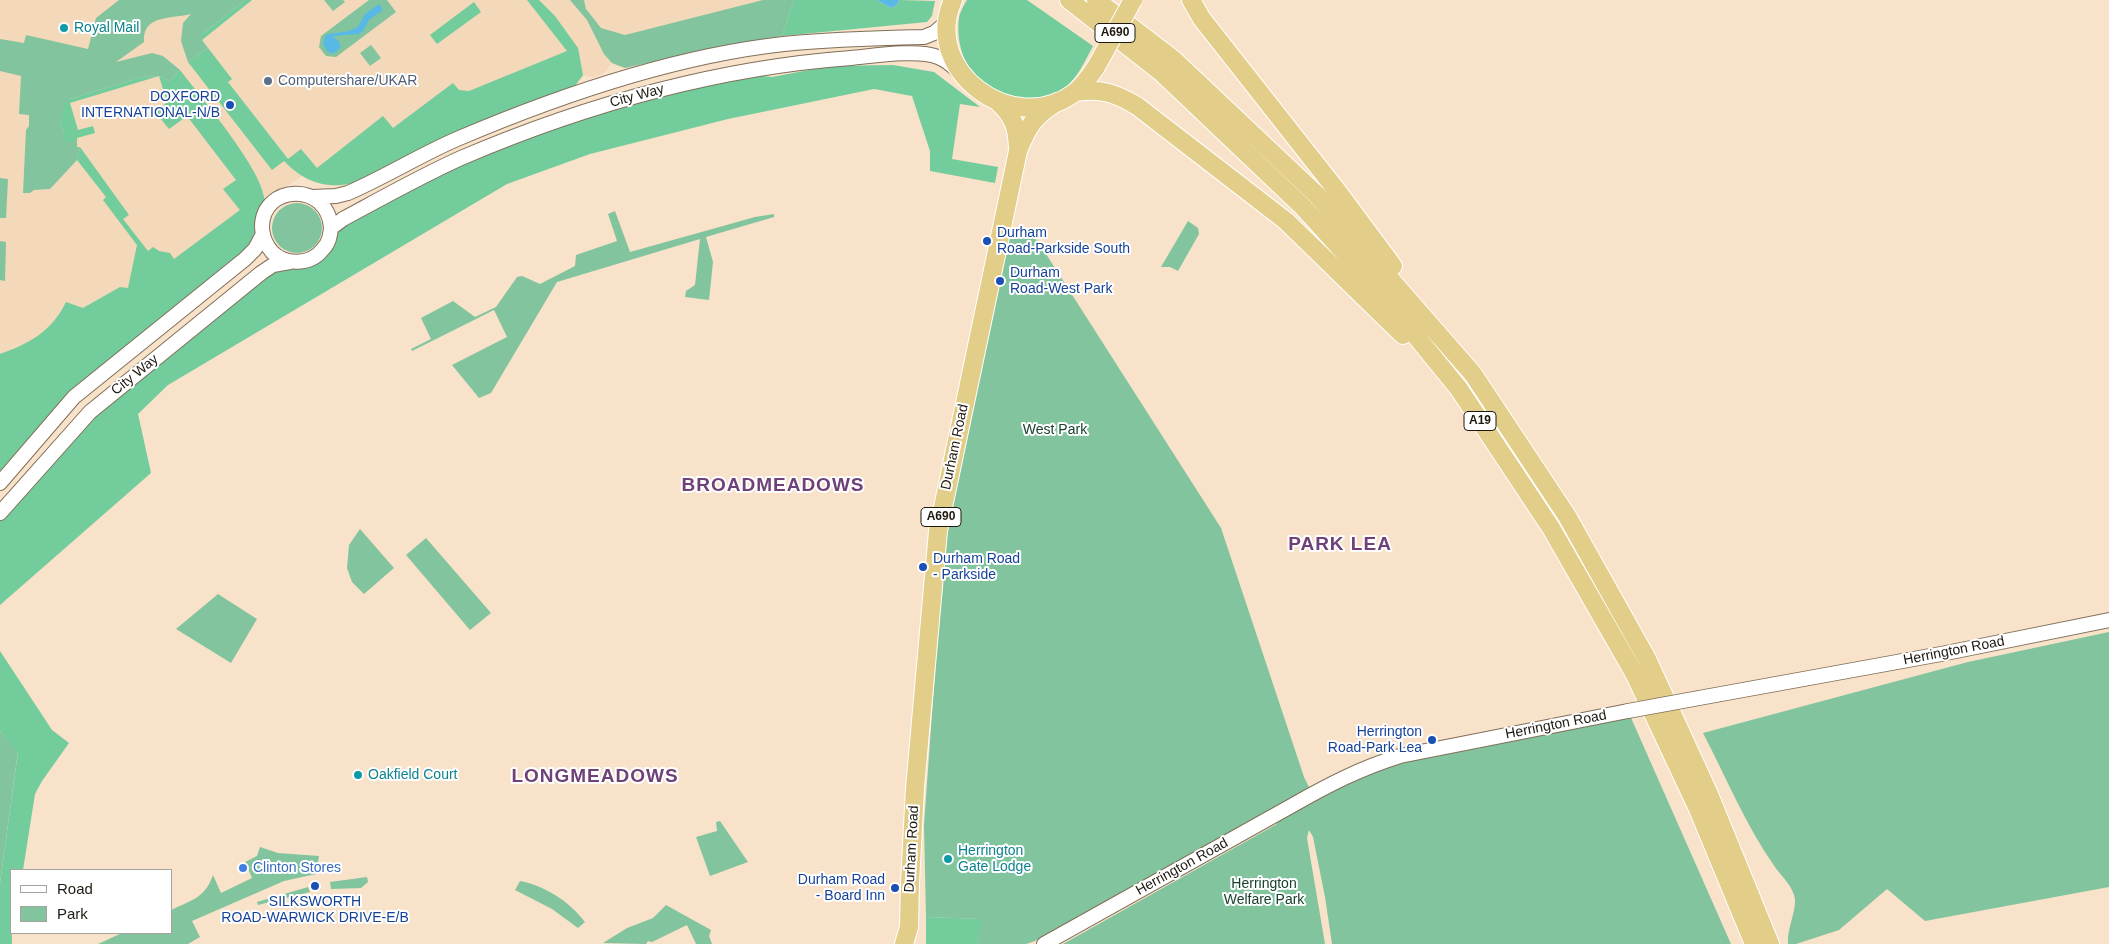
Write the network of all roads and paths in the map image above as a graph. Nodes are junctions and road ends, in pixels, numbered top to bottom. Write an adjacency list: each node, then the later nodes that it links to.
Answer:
1 (1069, 0): 16 (highway, A19)
2 (1096, 0): 15 (highway, A19)
3 (1133, 0): 7 (highway, A690, bridge)
4 (1191, 0): 15 (highway)
5 (949, 8): 6 (highway, A690); 11 (main road, City Way)
6 (961, 74): 9 (highway, A690); 12 (main road, City Way)
7 (1075, 92): 8 (highway, A690); 16 (highway)
8 (1057, 102): 9 (highway); 10 (highway, A690)
9 (999, 103): 10 (highway, A690)
10 (1018, 151): 20 (highway, Durham Road / A690)
11 (312, 197): 12 (main road); 13 (main road, City Way)
12 (331, 228): 14 (main road, City Way)
13 (263, 234): 14 (main road); 17 (main road, City Way)
14 (291, 262): 18 (main road, City Way)
15 (1473, 374): 25 (highway, A19)
16 (1459, 389): 24 (highway, A19)
17 (0, 483)
18 (0, 513)
19 (2109, 620): 23 (main road, Herrington Road, bridge)
20 (909, 927): 21 (highway, Durham Road / A690); 22 (highway, Durham Road / A690)
21 (904, 944)
22 (914, 944)
23 (1044, 944)
24 (1754, 944)
25 (1770, 944)

